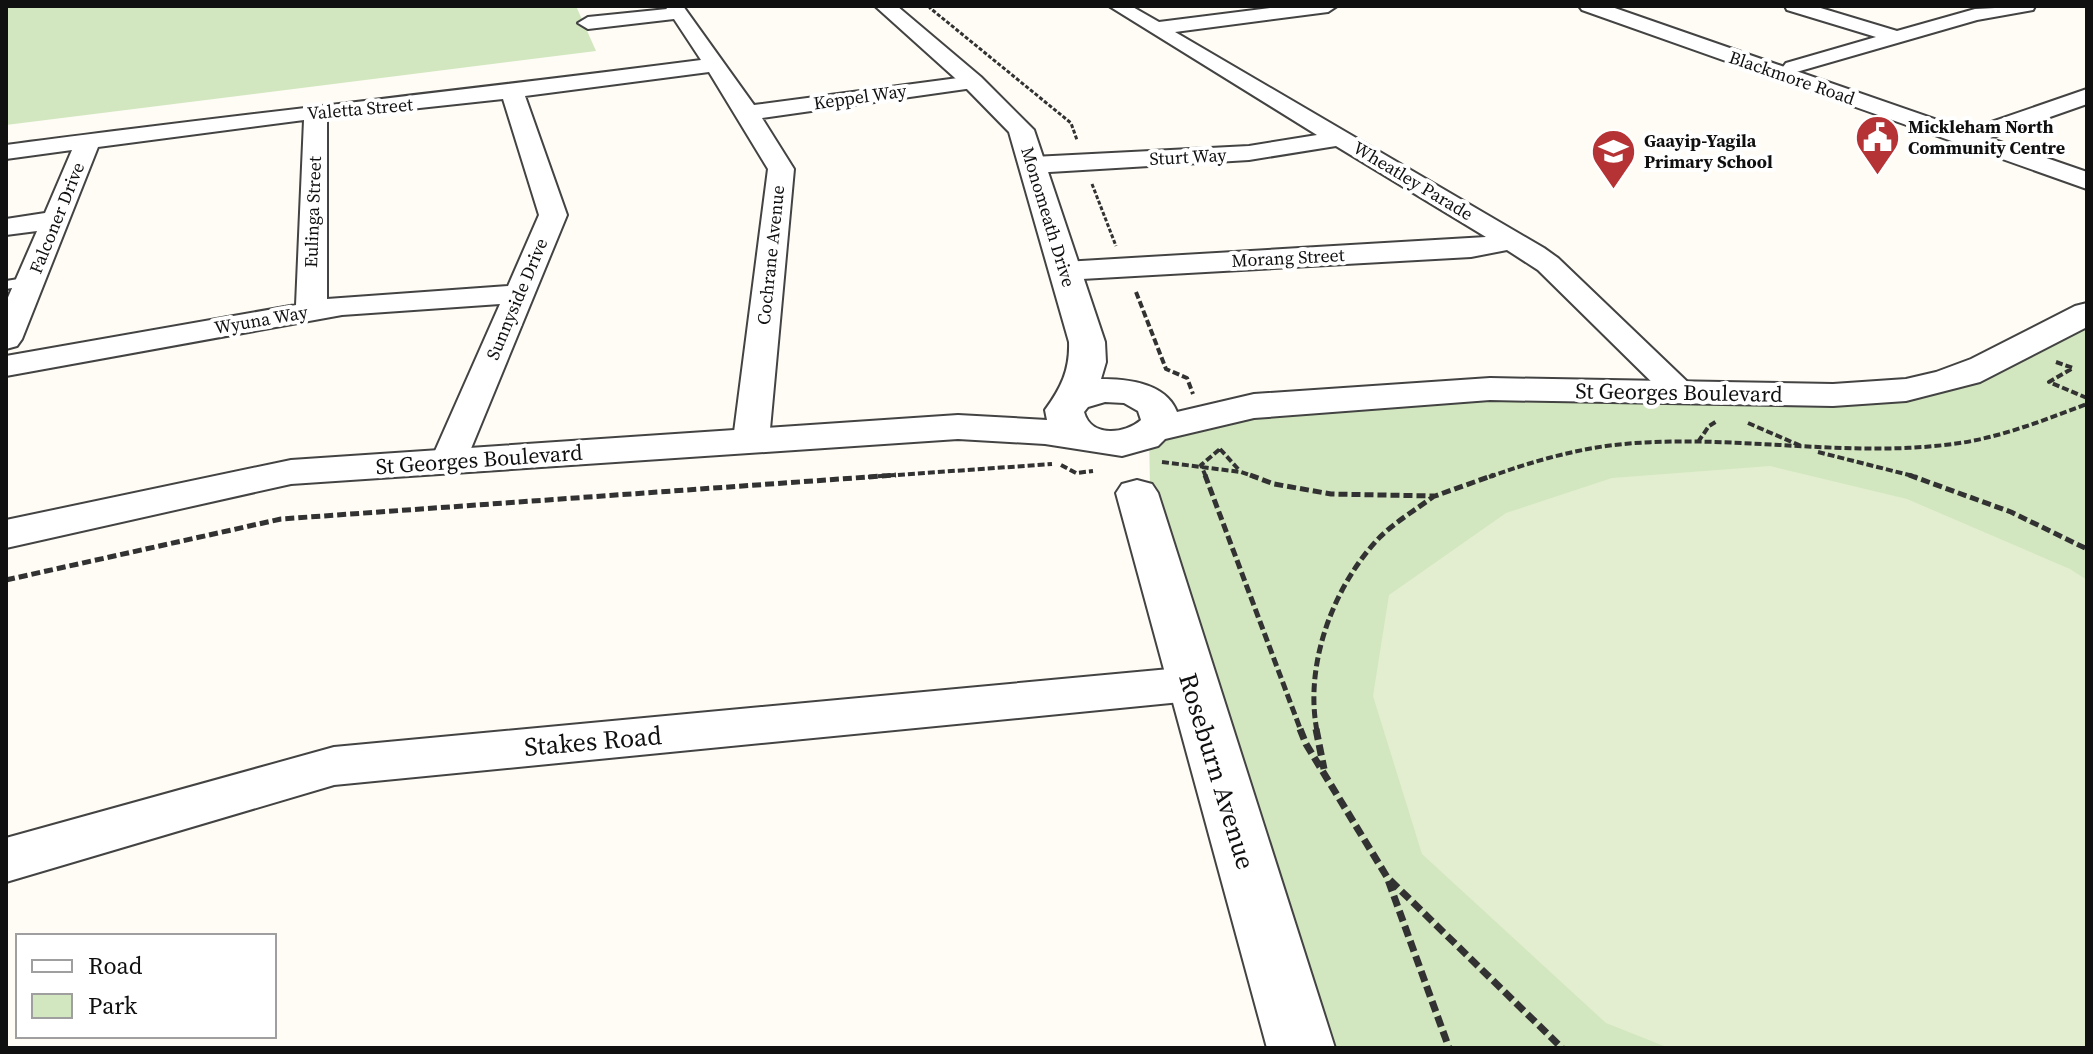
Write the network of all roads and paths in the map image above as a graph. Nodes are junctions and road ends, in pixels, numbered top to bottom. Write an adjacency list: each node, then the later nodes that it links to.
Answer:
1 (885, 6): 17 (street, Monomeath Drive)
2 (932, 6): 26 (path)
3 (1118, 6): 13 (street, Wheatley Parade)
4 (1328, 6): 13 (street)
5 (1589, 6): 29 (street, Blackmore Road)
6 (1615, 6): 16 (street, Blackmore Road)
7 (1794, 6): 14 (street)
8 (1967, 6): 11 (street)
9 (2026, 6): 11 (street)
10 (676, 9): 12 (street); 15 (street, Cochrane Avenue)
11 (1991, 12): 14 (street)
12 (588, 23)
13 (1159, 28): 23 (street, Wheatley Parade)
14 (1896, 37): 16 (street)
15 (715, 65): 18 (street, Valetta Street); 21 (street, Cochrane Avenue)
16 (1793, 67): 22 (street, Blackmore Road)
17 (973, 82): 21 (street, Keppel Way); 27 (street, Monomeath Drive)
18 (512, 92): 20 (street, Valetta Street); 36 (street, Sunnyside Drive)
19 (2087, 96): 22 (street)
20 (316, 113): 24 (street, Valetta Street); 37 (street, Eulinga Street)
21 (748, 113): 47 (street, Cochrane Avenue)
22 (1982, 133): 28 (street, Blackmore Road)
23 (1341, 138): 26 (street, Sturt Way); 32 (street, Wheatley Parade)
24 (88, 141): 25 (street, Valetta Street); 30 (street, Falconer Drive)
25 (6, 152)
26 (1091, 162): 27 (street, Sturt Way); 33 (path)
27 (1033, 165): 34 (street, Monomeath Drive)
28 (2087, 168)
29 (2087, 181)
30 (56, 220): 31 (street); 35 (street, Falconer Drive)
31 (6, 227)
32 (1511, 241): 33 (street, Morang Street); 43 (street, Wheatley Parade)
33 (1132, 266): 34 (street, Morang Street); 45 (path)
34 (1064, 271): 40 (street, Monomeath Drive)
35 (19, 283): 39 (street, Falconer Drive)
36 (519, 294): 37 (street, Wyuna Way); 51 (street, Sunnyside Drive)
37 (311, 311): 42 (street, Wyuna Way)
38 (2087, 313): 41 (street, St Georges Boulevard)
39 (6, 339)
40 (1087, 342): 46 (street, Monomeath Drive); 46 (street, Monomeath Drive)
41 (2020, 347): 43 (street, St Georges Boulevard); 44 (path)
42 (6, 366)
43 (1708, 399): 45 (street, St Georges Boulevard); 48 (path); 50 (path)
44 (2087, 401): 50 (path)
45 (1198, 411): 46 (street, St Georges Boulevard); 49 (path)
46 (1118, 433): 47 (street, St Georges Boulevard); 52 (path); 57 (path); 58 (street, Roseburn Avenue)
47 (751, 440): 51 (street, St Georges Boulevard)
48 (1698, 442): 50 (path); 54 (path)
49 (1220, 449): 52 (path); 53 (path)
50 (1807, 449): 56 (path)
51 (450, 460): 55 (street, St Georges Boulevard)
52 (1201, 465): 53 (path); 59 (path)
53 (1241, 472): 54 (path)
54 (1435, 496): 59 (path)
55 (6, 534)
56 (2087, 549)
57 (6, 580)
58 (1191, 684): 60 (street, Stakes Road); 62 (street, Roseburn Avenue)
59 (1325, 775): 61 (path)
60 (6, 860)
61 (1387, 877): 63 (path); 64 (path)
62 (1301, 1048)
63 (1449, 1048)
64 (1562, 1048)

